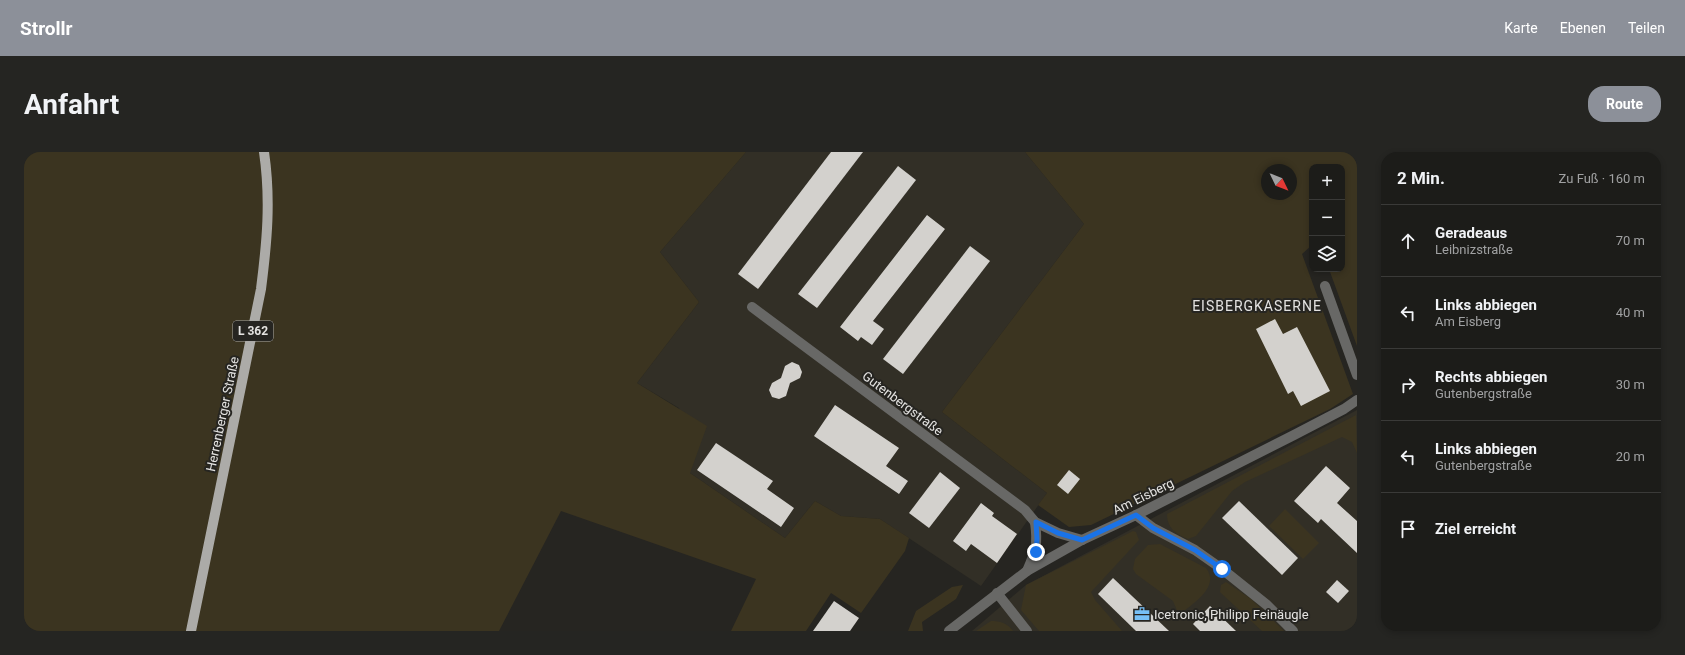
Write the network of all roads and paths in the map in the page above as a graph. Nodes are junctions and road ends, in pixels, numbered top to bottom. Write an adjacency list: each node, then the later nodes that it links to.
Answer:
1 (264, 152): 11 (main road, Herrenberger Straße / L 362)
2 (1325, 286): 4 (street)
3 (752, 307): 7 (street, Gutenbergstraße)
4 (1357, 375)
5 (1357, 400): 6 (street, Am Eisberg)
6 (1136, 515): 8 (street, Am Eisberg); 14 (street)
7 (1036, 522): 8 (street, Gutenbergstraße); 9 (street)
8 (1082, 540): 9 (street, Am Eisberg)
9 (1027, 571): 10 (street, Am Eisberg)
10 (997, 593): 12 (street, Am Eisberg); 13 (street)
11 (191, 631)
12 (949, 631)
13 (1027, 631)
14 (1293, 631)

